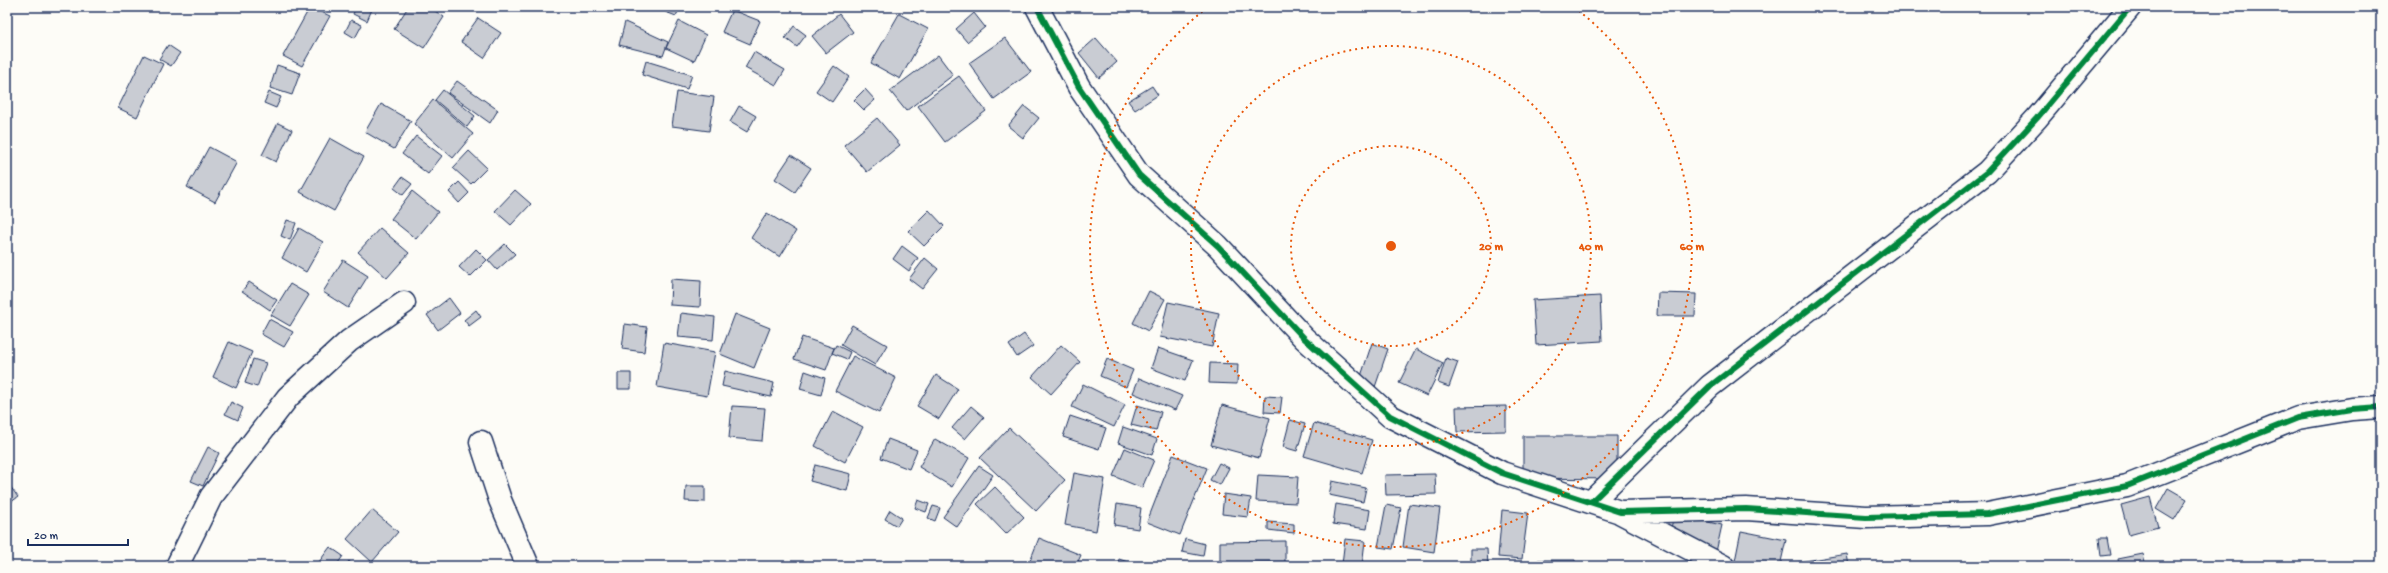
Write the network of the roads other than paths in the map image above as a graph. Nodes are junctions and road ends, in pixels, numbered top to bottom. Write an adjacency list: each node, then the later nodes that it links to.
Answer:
1 (1037, 7): 6 (street)
2 (2130, 7): 6 (street)
3 (404, 303): 8 (street)
4 (2381, 407): 7 (street)
5 (481, 442): 9 (street)
6 (1591, 502): 7 (street)
7 (1620, 512): 10 (street)
8 (177, 566)
9 (528, 566)
10 (1723, 566)

